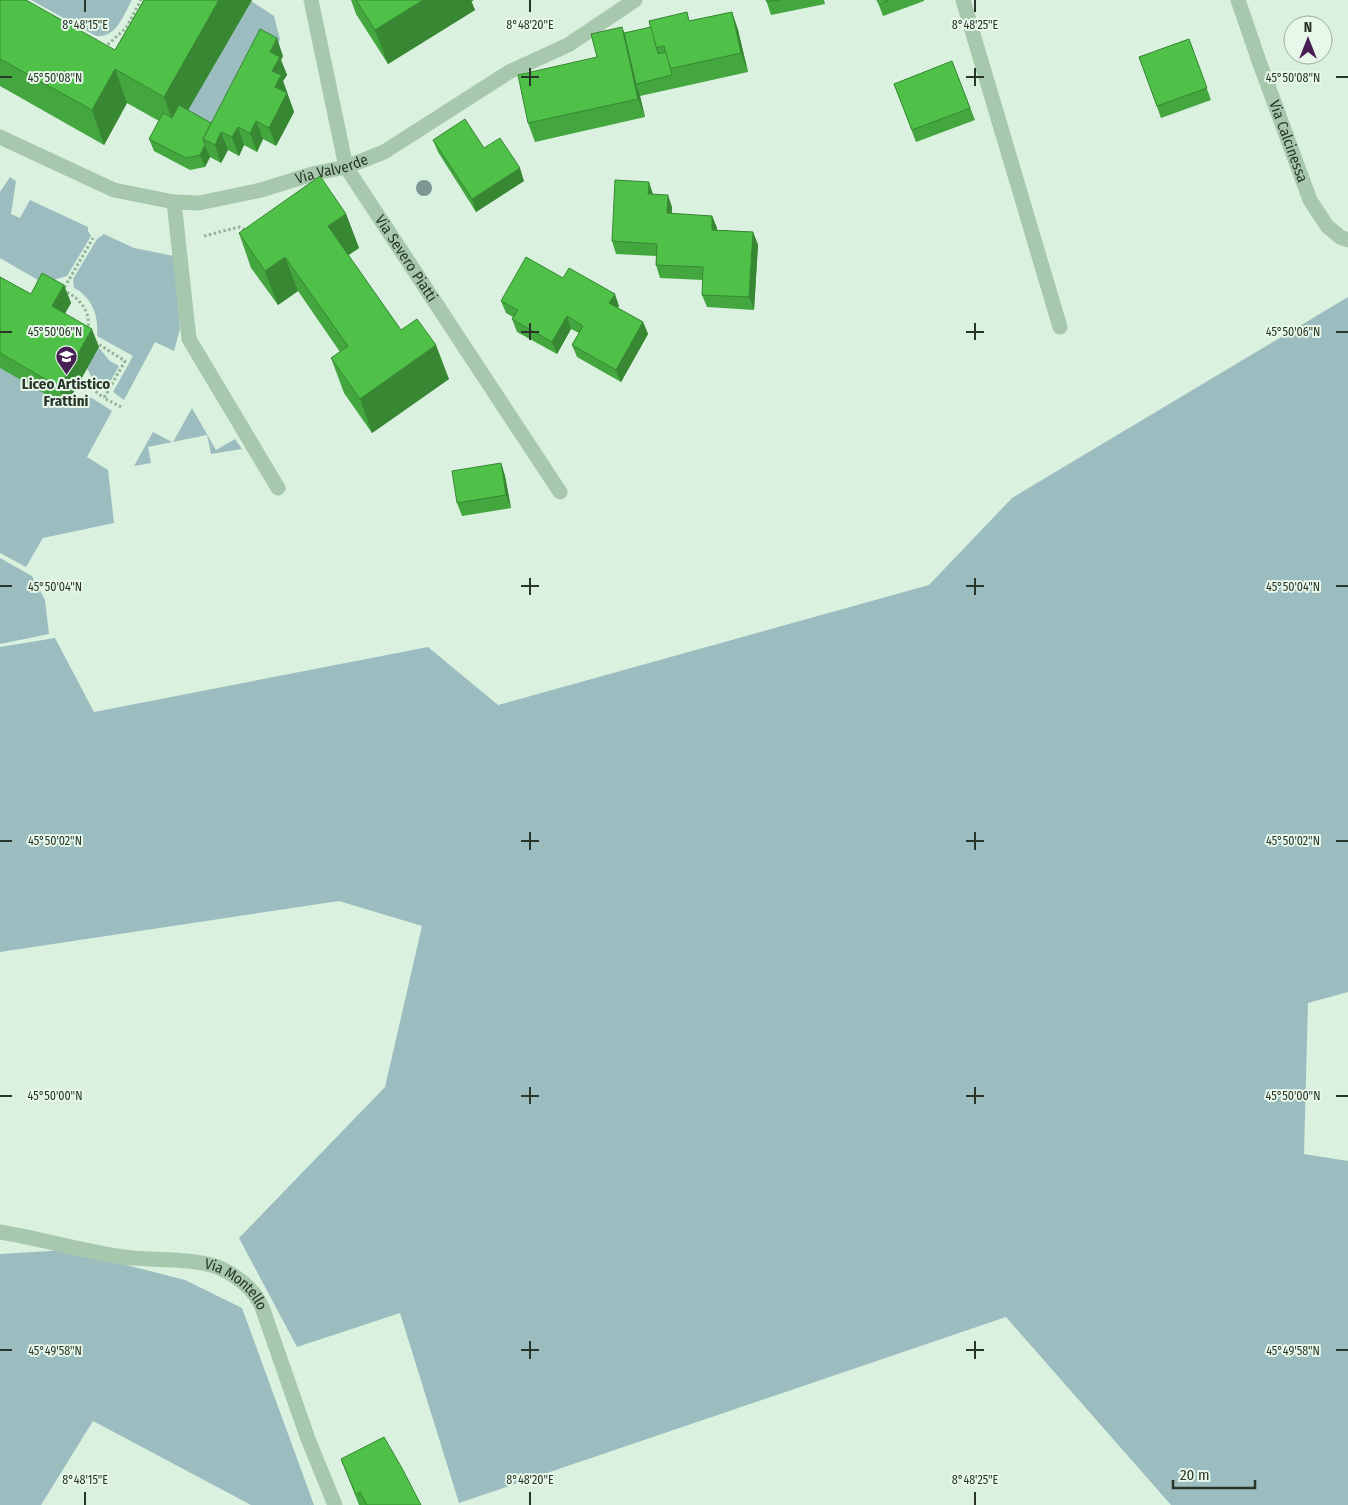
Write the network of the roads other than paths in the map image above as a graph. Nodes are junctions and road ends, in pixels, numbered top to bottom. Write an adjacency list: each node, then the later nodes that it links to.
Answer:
1 (311, 0): 6 (street, Via Severo Piatti)
2 (635, 0): 6 (street, Via Valverde)
3 (963, 0): 9 (street)
4 (1238, 0): 8 (street, Via Calcinessa)
5 (0, 137): 7 (street, Via Valverde)
6 (346, 167): 7 (street, Via Valverde); 11 (street, Via Severo Piatti)
7 (174, 202): 10 (street)
8 (1348, 240)
9 (1060, 327)
10 (278, 488)
11 (560, 492)
12 (0, 1232): 13 (street, Via Montello)
13 (335, 1505)

